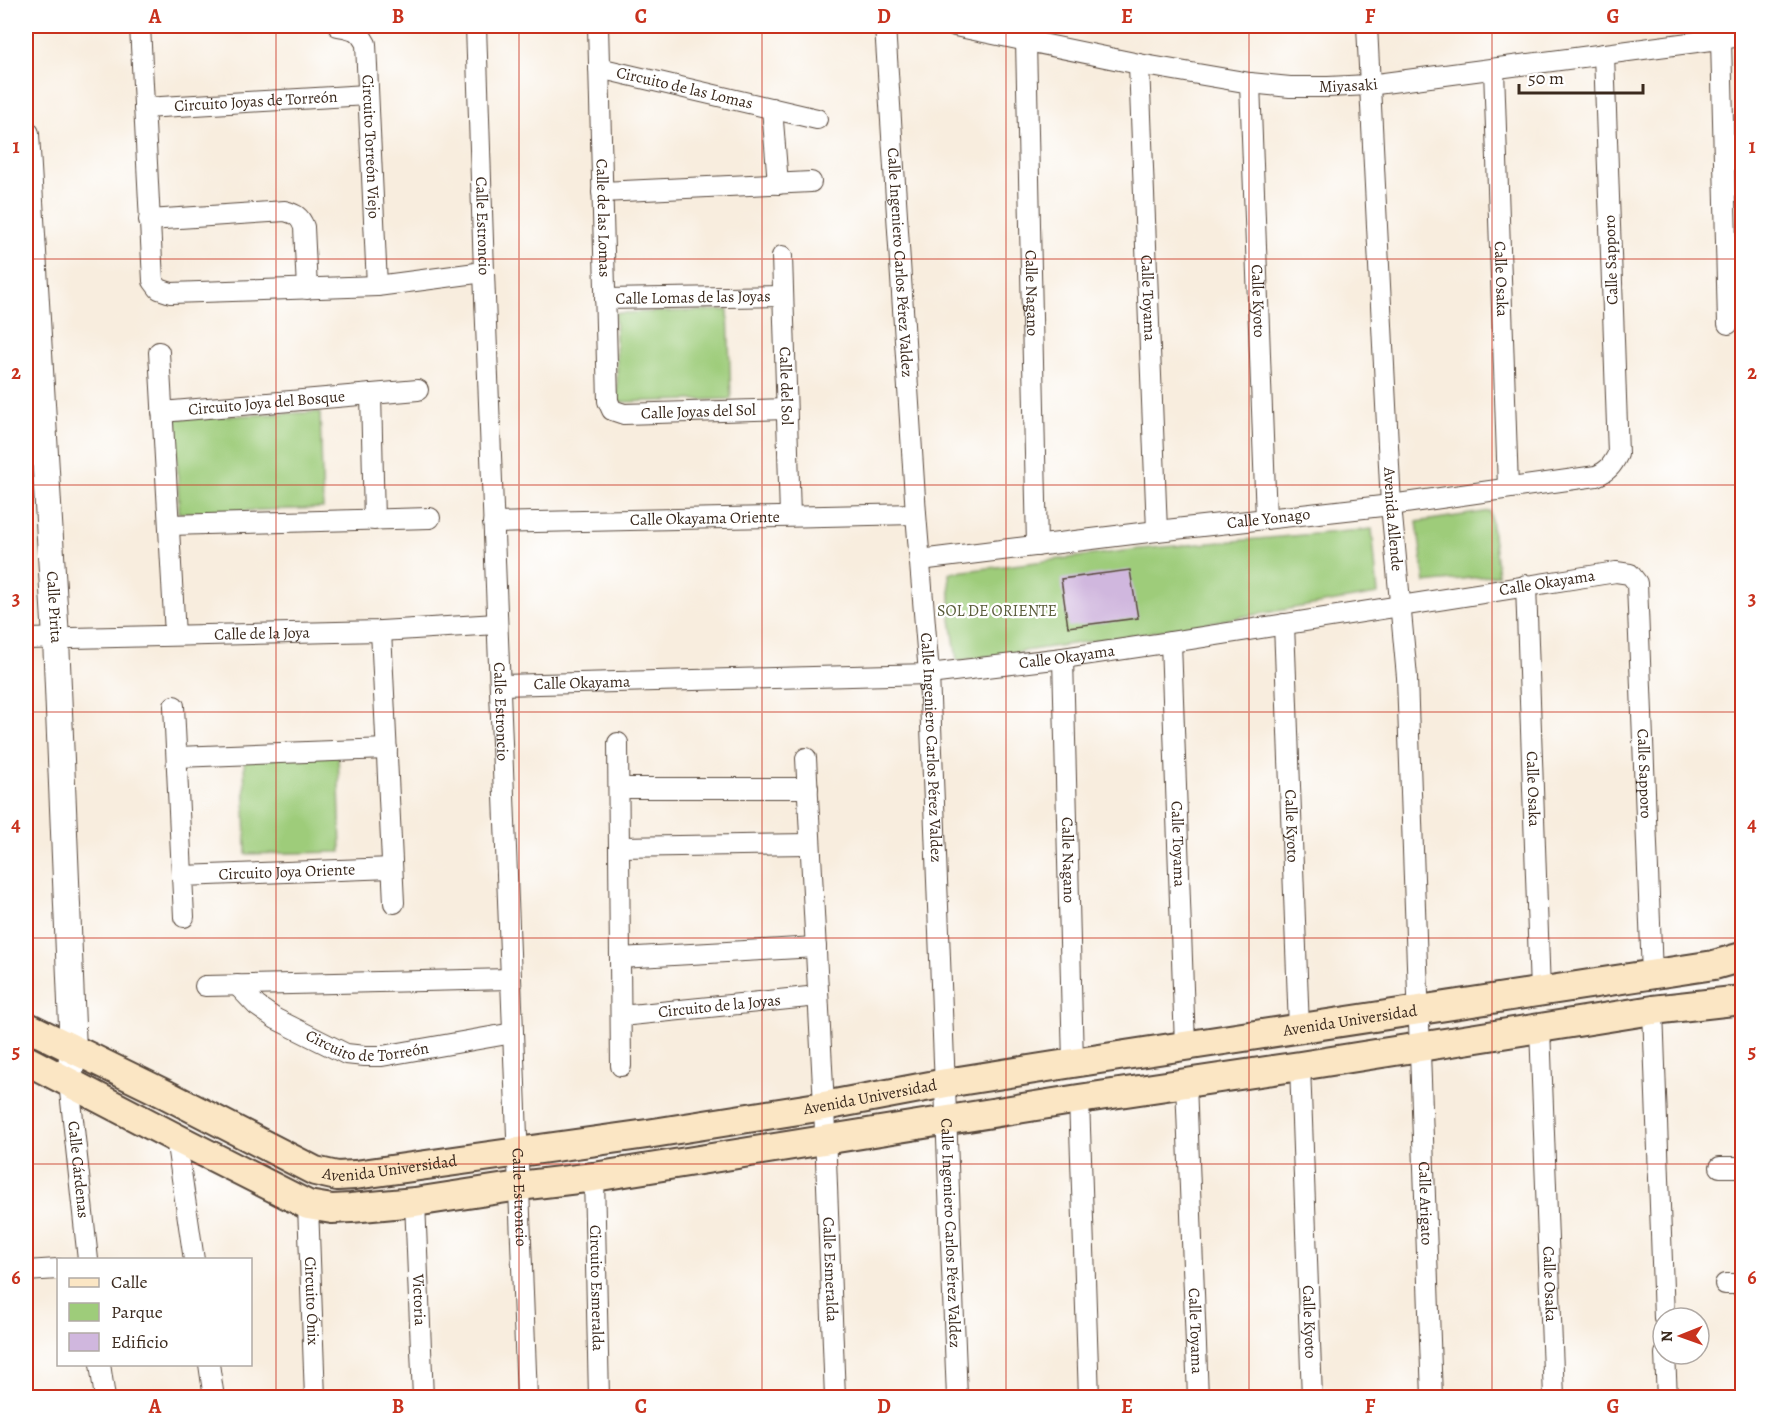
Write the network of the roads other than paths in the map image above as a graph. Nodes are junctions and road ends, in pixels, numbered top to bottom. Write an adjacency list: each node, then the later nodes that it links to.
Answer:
1 (140, 26): 18 (street)
2 (338, 26): 17 (street, Circuito Torreón Viejo)
3 (476, 26): 27 (street, Calle Estroncio)
4 (598, 26): 13 (street, Calle de las Lomas)
5 (885, 26): 42 (street, Calle Ingeniero Carlos Pérez Valdez)
6 (956, 26): 10 (street, Miyasaki)
7 (1367, 26): 16 (street, Avenida Allende)
8 (1743, 36): 9 (street, Miyasaki)
9 (1721, 39): 11 (street, Miyasaki); 32 (street)
10 (1026, 41): 12 (street, Miyasaki); 50 (street, Calle Nagano)
11 (1605, 54): 14 (street, Miyasaki); 39 (street, Calle Sapporo)
12 (1139, 64): 15 (street, Miyasaki); 49 (street, Calle Toyama)
13 (599, 68): 19 (street, Circuito de las Lomas); 24 (street, Calle de las Lomas)
14 (1494, 69): 16 (street, Miyasaki); 40 (street, Calle Osaka)
15 (1250, 83): 16 (street, Miyasaki); 45 (street, Calle Kyoto)
16 (1369, 85): 41 (street, Avenida Allende)
17 (367, 95): 18 (street, Circuito Joyas de Torreón); 28 (street, Circuito Torreón Viejo)
18 (144, 108): 25 (street)
19 (772, 108): 20 (street, Circuito de las Lomas); 23 (street, Circuito de las Lomas)
20 (817, 119)
21 (26, 155): 60 (street, Calle Pirita)
22 (811, 182): 23 (street)
23 (778, 184): 24 (street)
24 (602, 192): 31 (street, Calle de las Lomas)
25 (149, 220): 29 (street); 29 (street)
26 (782, 256): 30 (street, Calle del Sol)
27 (484, 272): 28 (street); 47 (street, Calle Estroncio)
28 (377, 286): 29 (street)
29 (307, 289)
30 (783, 296): 31 (street, Calle Lomas de las Joyas); 36 (street, Calle del Sol)
31 (605, 299): 37 (street, Calle de las Lomas)
32 (1728, 324)
33 (159, 352): 38 (street)
34 (418, 390): 35 (street, Circuito Joya del Bosque)
35 (371, 394): 38 (street, Circuito Joya del Bosque); 46 (street)
36 (786, 409): 37 (street, Calle Joyas del Sol); 43 (street, Calle del Sol)
37 (612, 410)
38 (162, 412): 48 (street)
39 (1612, 465): 40 (street, Calle Yonago)
40 (1508, 489): 41 (street, Calle Yonago)
41 (1390, 505): 45 (street, Calle Yonago); 54 (street, Avenida Allende)
42 (916, 514): 43 (street, Calle Okayama Oriente); 51 (street, Calle Ingeniero Carlos Pérez Valdez)
43 (790, 516): 47 (street, Calle Okayama Oriente)
44 (429, 518): 46 (street)
45 (1266, 519): 49 (street, Calle Yonago)
46 (374, 520): 48 (street)
47 (494, 522): 55 (street, Calle Estroncio)
48 (169, 525): 58 (street)
49 (1157, 531): 50 (street, Calle Yonago)
50 (1037, 546): 51 (street, Calle Yonago)
51 (920, 560): 63 (street, Calle Ingeniero Carlos Pérez Valdez)
52 (1630, 574): 53 (street, Calle Okayama); 81 (street, Calle Sapporo)
53 (1526, 585): 54 (street, Calle Okayama); 85 (street, Calle Osaka)
54 (1400, 605): 56 (street, Calle Okayama); 89 (street, Avenida Allende)
55 (497, 624): 57 (street, Calle de la Joya); 64 (street, Calle Estroncio)
56 (1284, 624): 61 (street, Calle Okayama); 93 (street, Calle Kyoto)
57 (381, 631): 58 (street, Calle de la Joya); 67 (street)
58 (175, 635): 60 (street, Calle de la Joya)
59 (26, 639): 60 (street, Calle de la Joya)
60 (56, 639): 97 (street, Calle Pirita)
61 (1172, 642): 62 (street, Calle Okayama); 95 (street, Calle Toyama)
62 (1063, 658): 63 (street, Calle Okayama); 99 (street, Calle Nagano)
63 (929, 674): 64 (street, Calle Okayama); 103 (street, Calle Ingeniero Carlos Pérez Valdez)
64 (500, 685): 82 (street, Calle Estroncio)
65 (174, 706): 68 (street)
66 (618, 743): 70 (street)
67 (387, 749): 68 (street); 74 (street)
68 (177, 757): 75 (street)
69 (806, 758): 71 (street)
70 (619, 788): 71 (street); 73 (street)
71 (808, 788): 72 (street)
72 (810, 844): 73 (street); 78 (street)
73 (620, 847): 80 (street)
74 (393, 868): 75 (street, Circuito Joya Oriente); 76 (street)
75 (182, 876): 77 (street)
76 (394, 903)
77 (184, 917)
78 (816, 947): 80 (street); 86 (street)
79 (1743, 957): 81 (main road, Avenida Universidad)
80 (620, 958): 90 (street)
81 (1652, 975): 85 (main road, Avenida Universidad)
82 (511, 979): 83 (street); 94 (street, Calle Estroncio)
83 (237, 985): 84 (street); 94 (street, Circuito de Torreón)
84 (205, 986)
85 (1540, 992): 89 (main road, Avenida Universidad)
86 (818, 996): 90 (street, Circuito de la Joyas); 106 (street)
87 (1743, 1000): 88 (main road, Avenida Universidad)
88 (1653, 1010): 92 (main road, Avenida Universidad); 121 (street)
89 (1418, 1011): 93 (main road, Avenida Universidad); 96 (street, Calle Arigato)
90 (621, 1016): 100 (street)
91 (26, 1026): 97 (main road, Avenida Universidad)
92 (1540, 1028): 96 (main road, Avenida Universidad); 137 (street, Calle Osaka)
93 (1299, 1029): 95 (main road, Avenida Universidad)
94 (513, 1033): 110 (street, Calle Estroncio)
95 (1185, 1046): 99 (main road, Avenida Universidad)
96 (1419, 1047): 101 (main road, Avenida Universidad); 136 (street, Calle Arigato)
97 (74, 1050): 102 (street, Calle Pirita); 110 (main road, Avenida Universidad)
98 (26, 1060): 102 (main road, Avenida Universidad)
99 (1073, 1063): 103 (main road, Avenida Universidad)
100 (621, 1066)
101 (1300, 1066): 104 (main road, Avenida Universidad); 135 (street, Calle Kyoto)
102 (69, 1082): 108 (main road, Avenida Universidad); 117 (street, Calle Cárdenas)
103 (946, 1083): 106 (main road, Avenida Universidad); 107 (street, Calle Ingeniero Carlos Pérez Valdez)
104 (1186, 1083): 105 (main road, Avenida Universidad); 134 (street, Calle Toyama)
105 (1079, 1099): 107 (main road, Avenida Universidad); 133 (street)
106 (824, 1106): 109 (street); 110 (main road, Avenida Universidad)
107 (948, 1120): 109 (main road, Avenida Universidad); 132 (street, Calle Ingeniero Carlos Pérez Valdez)
108 (176, 1138): 116 (main road, Avenida Universidad); 118 (street)
109 (825, 1140): 113 (main road, Avenida Universidad); 131 (street, Calle Esmeralda)
110 (517, 1152): 114 (street, Calle Estroncio)
111 (1720, 1167): 112 (street)
112 (1743, 1167)
113 (594, 1177): 114 (main road, Avenida Universidad); 130 (street, Circuito Esmeralda)
114 (519, 1186): 115 (main road, Avenida Universidad); 129 (street, Calle Estroncio)
115 (415, 1202): 116 (main road, Avenida Universidad); 128 (street, Victoria)
116 (308, 1205): 127 (street, Circuito Ónix)
117 (88, 1258)
118 (194, 1258)
119 (57, 1269): 120 (street)
120 (26, 1271)
121 (1664, 1306)
122 (100, 1366): 125 (street)
123 (209, 1366): 126 (street)
124 (1665, 1366): 138 (street)
125 (105, 1398)
126 (214, 1398)
127 (315, 1398)
128 (423, 1398)
129 (527, 1398)
130 (598, 1398)
131 (835, 1398)
132 (957, 1398)
133 (1089, 1398)
134 (1198, 1398)
135 (1312, 1398)
136 (1432, 1398)
137 (1554, 1398)
138 (1666, 1398)

